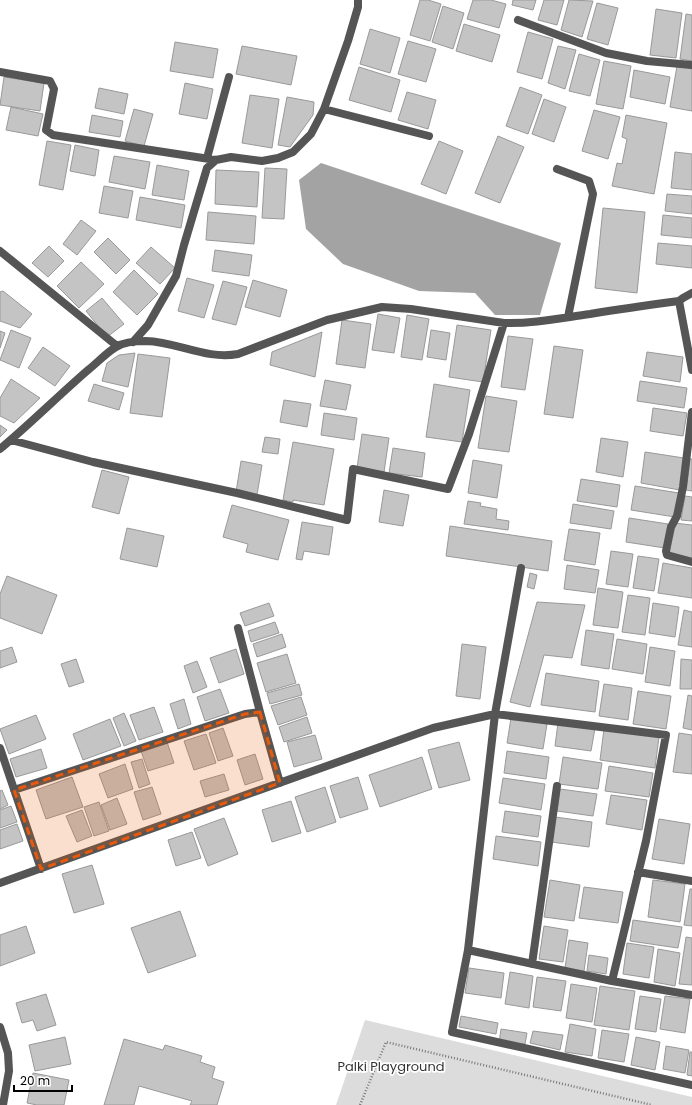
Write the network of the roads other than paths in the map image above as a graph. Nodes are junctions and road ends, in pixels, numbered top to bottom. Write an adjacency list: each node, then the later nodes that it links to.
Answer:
1 (358, 0): 6 (street)
2 (518, 20): 3 (street)
3 (692, 65)
4 (0, 72): 8 (street)
5 (229, 78): 8 (street)
6 (324, 109): 7 (street); 9 (street)
7 (429, 136)
8 (207, 158): 9 (street)
9 (216, 160): 16 (street)
10 (557, 169): 14 (street)
11 (0, 251): 17 (street)
12 (692, 293): 13 (street)
13 (679, 301): 14 (street); 18 (street)
14 (568, 317): 15 (street)
15 (504, 323): 16 (street); 20 (street)
16 (133, 342): 17 (street)
17 (117, 346): 20 (street)
18 (692, 370)
19 (692, 412): 22 (street)
20 (11, 440): 21 (street)
21 (0, 449)
22 (692, 562)
23 (521, 568): 26 (street)
24 (238, 628): 25 (street)
25 (260, 712): 28 (street); 30 (street)
26 (495, 714): 28 (street); 32 (street); 35 (street)
27 (0, 748): 30 (street)
28 (280, 783): 31 (street)
29 (557, 786): 36 (street)
30 (14, 790): 31 (street)
31 (41, 868): 34 (street)
32 (638, 872): 33 (street); 37 (street)
33 (692, 881)
34 (0, 883)
35 (468, 950): 36 (street); 41 (street)
36 (532, 964): 37 (street)
37 (612, 981): 38 (street)
38 (692, 995)
39 (0, 1027): 40 (street)
40 (4, 1083): 42 (street)
41 (692, 1085)
42 (3, 1105)

